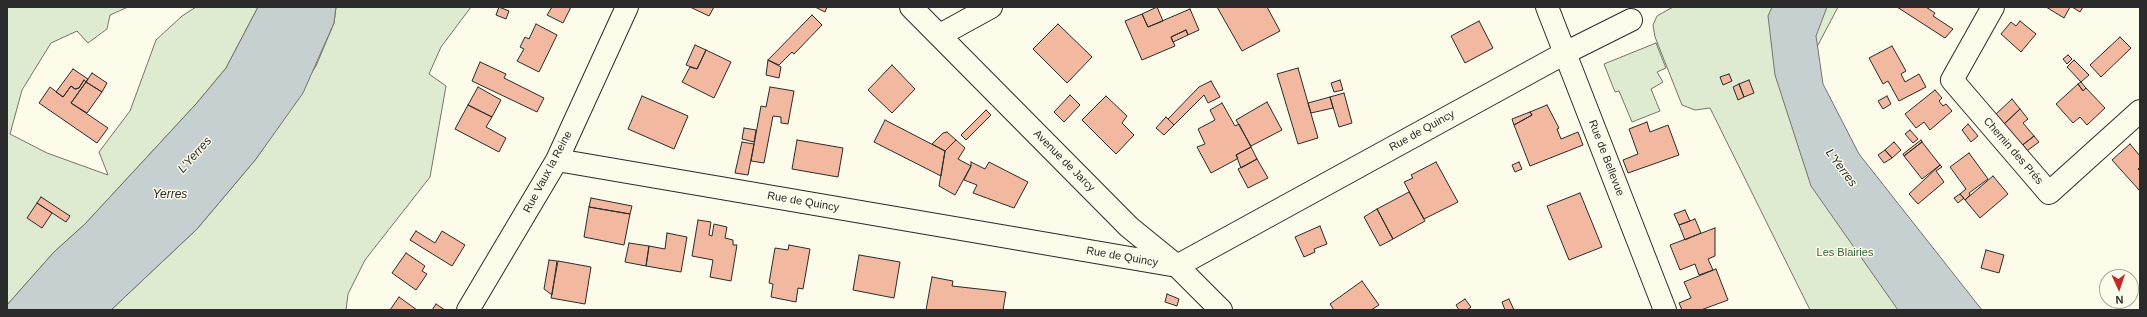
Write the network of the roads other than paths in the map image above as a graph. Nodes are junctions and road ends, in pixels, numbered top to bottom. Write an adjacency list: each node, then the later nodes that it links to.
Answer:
1 (627, 7): 10 (street, Rue Vaux la Reine)
2 (911, 7): 7 (street, Avenue de Jarcy)
3 (991, 7): 7 (street)
4 (1547, 7): 8 (street, Rue de Bellevue)
5 (1993, 7): 9 (street, Chemin des Prés)
6 (1631, 20): 8 (street, Rue de Quincy)
7 (940, 35): 11 (street, Avenue de Jarcy)
8 (1565, 53): 11 (street, Rue de Quincy); 14 (street, Rue de Bellevue)
9 (2140, 111)
10 (557, 160): 11 (street, Rue de Quincy); 12 (street, Rue Vaux la Reine)
11 (1177, 266): 13 (street, Avenue de Jarcy)
12 (468, 310)
13 (1221, 310)
14 (1665, 310)

